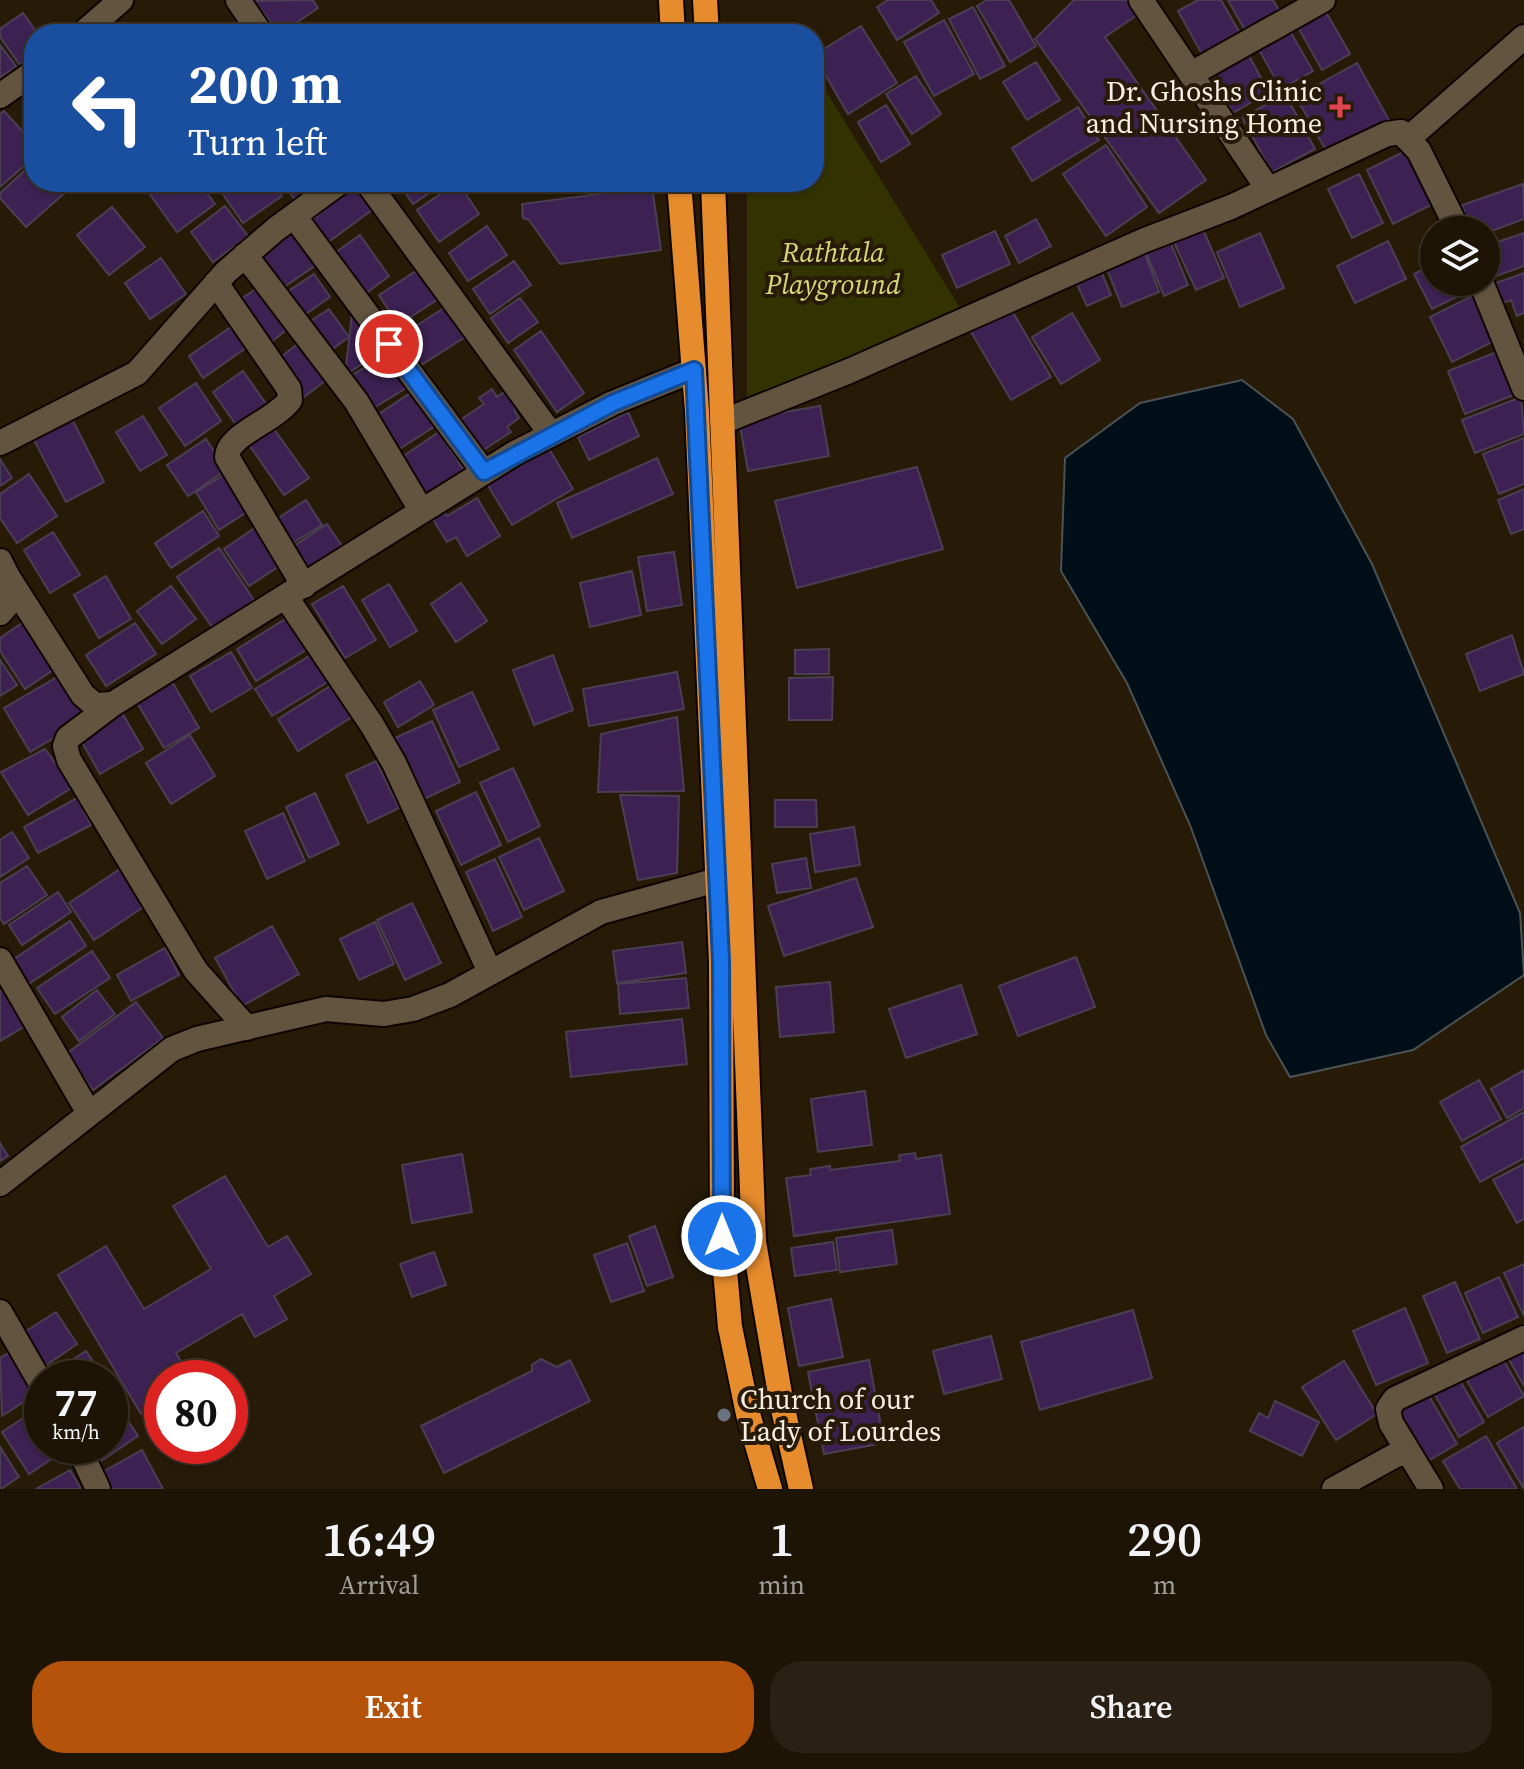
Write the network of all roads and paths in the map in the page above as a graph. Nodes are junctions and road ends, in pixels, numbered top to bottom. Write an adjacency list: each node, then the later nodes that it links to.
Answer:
1 (121, 0): 7 (street)
2 (238, 0): 8 (street)
3 (671, 0): 9 (highway)
4 (705, 0): 10 (highway)
5 (1141, 0): 12 (street)
6 (1323, 0): 12 (street)
7 (93, 24)
8 (254, 24)
9 (672, 24)
10 (706, 24)
11 (1524, 37): 15 (street)
12 (1191, 74): 16 (street)
13 (24, 79): 14 (street)
14 (0, 96)
15 (1409, 138): 16 (street); 22 (street)
16 (1268, 189): 28 (street)
17 (326, 192): 21 (street)
18 (374, 192): 29 (street)
19 (680, 192): 26 (highway)
20 (713, 192): 28 (highway)
21 (294, 216): 23 (street); 31 (street)
22 (1451, 216)
23 (245, 255): 24 (street); 32 (street)
24 (216, 283): 30 (street); 34 (street)
25 (1487, 296): 27 (street)
26 (694, 370): 29 (street); 38 (highway)
27 (1524, 388)
28 (722, 422): 37 (highway)
29 (551, 434): 31 (street)
30 (0, 443)
31 (484, 472): 32 (street)
32 (421, 510): 34 (street)
33 (4, 569): 35 (street); 36 (street)
34 (295, 591): 36 (street); 40 (street)
35 (0, 613)
36 (113, 704): 41 (street)
37 (741, 873): 38 (street); 51 (highway)
38 (716, 881): 40 (street); 50 (highway)
39 (0, 960): 42 (street)
40 (490, 972): 41 (street)
41 (247, 1028): 42 (street)
42 (89, 1113): 43 (street)
43 (0, 1184)
44 (0, 1312): 46 (street)
45 (1524, 1338): 47 (street)
46 (28, 1360)
47 (1405, 1450): 52 (street); 53 (street)
48 (86, 1464): 49 (street)
49 (98, 1489)
50 (770, 1489)
51 (801, 1489)
52 (1334, 1489)
53 (1431, 1489)

